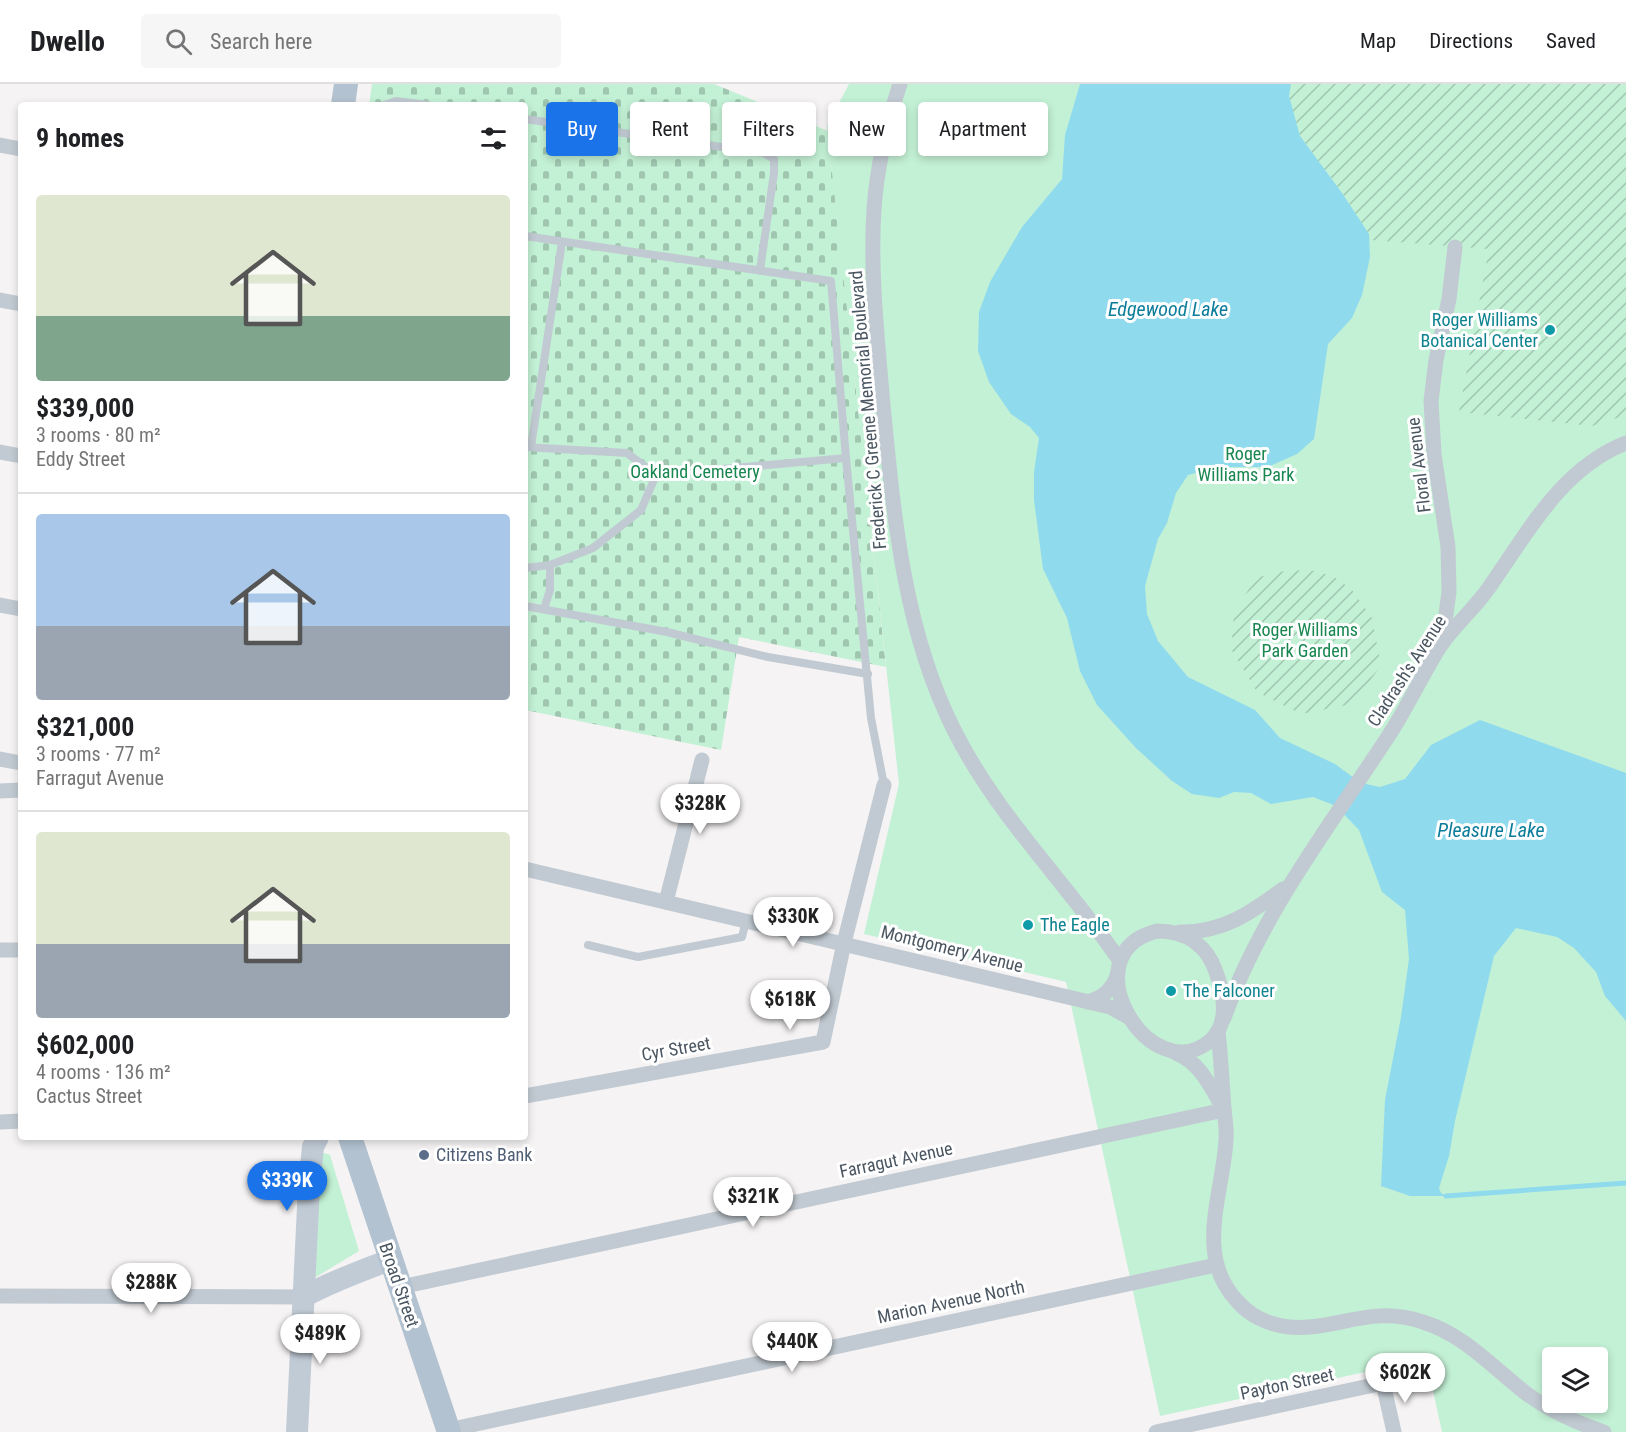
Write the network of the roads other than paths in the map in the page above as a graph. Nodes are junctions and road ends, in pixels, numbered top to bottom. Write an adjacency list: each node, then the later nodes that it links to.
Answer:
1 (346, 84): 3 (main road)
2 (900, 84): 44 (street, Frederick C Greene Memorial Boulevard)
3 (343, 102)
4 (391, 102): 5 (lane)
5 (409, 102)
6 (528, 119): 12 (lane)
7 (0, 145): 8 (street)
8 (18, 148)
9 (528, 236): 10 (lane)
10 (562, 242): 12 (lane); 16 (lane)
11 (1455, 247): 27 (street, Floral Avenue)
12 (759, 270): 19 (lane)
13 (0, 300): 14 (street)
14 (18, 303)
15 (1626, 443): 27 (street, Cladrash's Avenue)
16 (528, 447): 20 (lane)
17 (0, 452): 18 (street)
18 (18, 455)
19 (846, 458): 20 (lane); 28 (lane)
20 (656, 476): 21 (lane)
21 (549, 565): 22 (lane); 26 (lane)
22 (528, 568)
23 (0, 605): 25 (street)
24 (528, 606): 26 (lane)
25 (18, 608)
26 (544, 609): 28 (lane)
27 (1442, 644): 36 (street, Cladrash's Avenue)
28 (868, 674): 32 (lane)
29 (0, 759): 31 (street)
30 (702, 760): 37 (street)
31 (18, 762)
32 (884, 785): 40 (street, Cyr Street)
33 (0, 790): 34 (street)
34 (18, 790)
35 (528, 870): 37 (street, Montgomery Avenue)
36 (1288, 886): 39 (street, Cladrash's Avenue); 47 (street, Cladrash's Avenue)
37 (666, 902): 38 (street, Montgomery Avenue)
38 (746, 921): 40 (street, Montgomery Avenue); 41 (lane)
39 (1163, 931): 44 (street); 47 (street)
40 (844, 943): 45 (street, Montgomery Avenue); 49 (street, Cyr Street)
41 (588, 945)
42 (0, 950): 43 (street)
43 (18, 950)
44 (1119, 967): 45 (street); 46 (street)
45 (1088, 1002): 46 (street, Montgomery Avenue)
46 (1130, 1018): 48 (street)
47 (1221, 1025): 48 (street); 50 (street)
48 (1167, 1050): 50 (street)
49 (528, 1095)
50 (1224, 1110): 56 (street); 57 (street, Farragut Avenue)
51 (18, 1121): 52 (street)
52 (0, 1122)
53 (316, 1140): 59 (main road)
54 (351, 1140): 55 (main road, Broad Street)
55 (390, 1260): 57 (main road, Broad Street); 59 (main road)
56 (1216, 1265): 62 (street, Marion Avenue North); 66 (street)
57 (401, 1287): 62 (main road, Broad Street)
58 (0, 1296): 59 (street)
59 (303, 1297): 63 (main road)
60 (1425, 1374): 61 (street, Payton Street)
61 (1383, 1383): 64 (street, Payton Street); 65 (street)
62 (448, 1431)
63 (297, 1432)
64 (1156, 1432)
65 (1394, 1432)
66 (1604, 1432)

